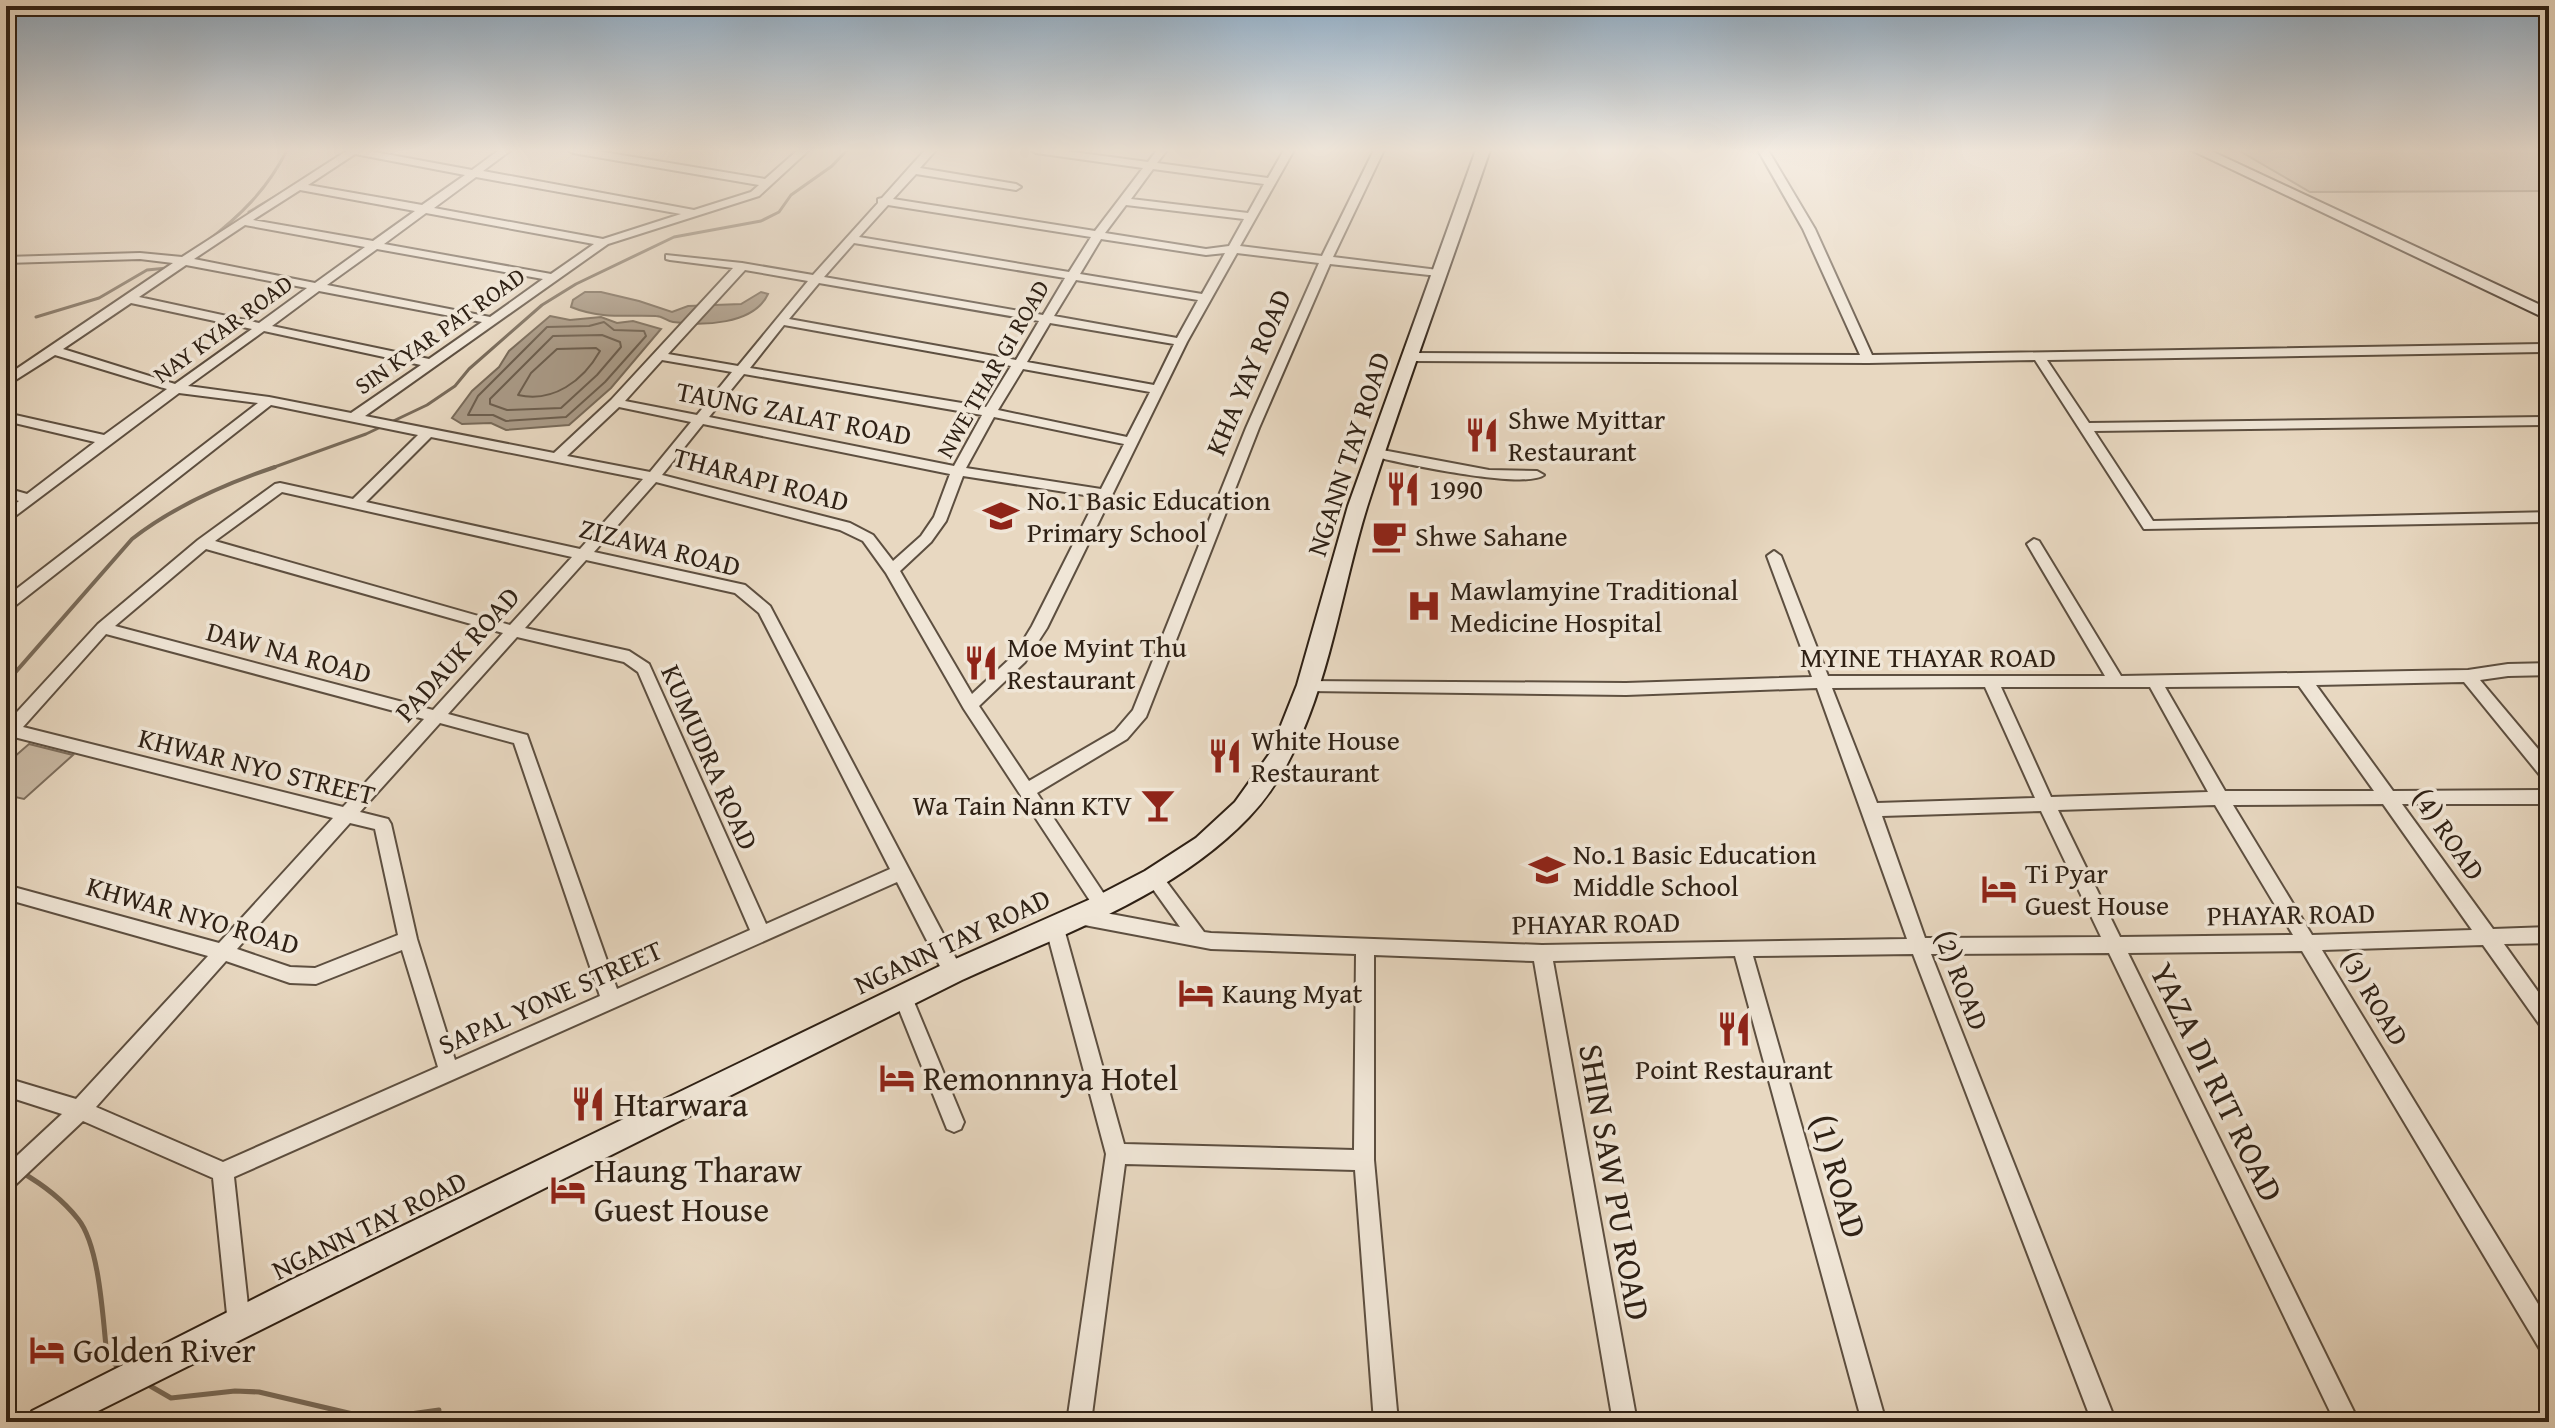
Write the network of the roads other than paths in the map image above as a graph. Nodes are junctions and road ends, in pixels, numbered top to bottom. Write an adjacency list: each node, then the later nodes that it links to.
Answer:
1 (250, 217): 13 (street)
2 (414, 217): 17 (street, NAY KYAR ROAD)
3 (466, 217): 16 (street)
4 (684, 217): 16 (street, SIN KYAR PAT ROAD)
5 (869, 217): 15 (street, PADAUK ROAD)
6 (978, 217): 14 (street)
7 (1112, 217): 14 (street, NWE THAR GI ROAD)
8 (1251, 217): 18 (street)
9 (1346, 217): 20 (street, KHA YAY ROAD)
10 (1459, 217): 24 (main road, NGANN TAY ROAD)
11 (1802, 217): 42 (street)
12 (2340, 217): 31 (main road)
13 (243, 221): 17 (street); 22 (street)
14 (1097, 236): 18 (street); 25 (street, NWE THAR GI ROAD)
15 (850, 239): 25 (street); 27 (street, PADAUK ROAD)
16 (604, 242): 26 (street, SIN KYAR PAT ROAD)
17 (374, 246): 26 (street); 28 (street, NAY KYAR ROAD)
18 (1233, 249): 20 (street); 29 (street)
19 (670, 257): 23 (street)
20 (1325, 258): 24 (street); 91 (street, KHA YAY ROAD)
21 (6, 260): 22 (street)
22 (184, 261): 28 (street); 30 (street)
23 (742, 266): 27 (street); 40 (street)
24 (1438, 273): 41 (main road, NGANN TAY ROAD)
25 (1073, 277): 29 (street); 32 (street, NWE THAR GI ROAD)
26 (554, 278): 33 (street, SIN KYAR PAT ROAD)
27 (816, 279): 32 (street); 34 (street, PADAUK ROAD)
28 (318, 287): 33 (street); 35 (street, NAY KYAR ROAD)
29 (1205, 298): 36 (street)
30 (131, 299): 35 (street); 38 (street)
31 (2549, 315)
32 (1047, 320): 36 (street); 44 (street, NWE THAR GI ROAD)
33 (493, 321): 43 (street, SIN KYAR PAT ROAD)
34 (780, 321): 44 (street); 45 (street, PADAUK ROAD)
35 (264, 326): 43 (street); 47 (street, NAY KYAR ROAD)
36 (1181, 342): 48 (street)
37 (2549, 348): 39 (street)
38 (53, 350): 46 (street); 47 (street, THARAPI ROAD)
39 (2038, 355): 42 (street); 56 (street)
40 (658, 356): 45 (street); 50 (street)
41 (1412, 357): 42 (street); 60 (main road, NGANN TAY ROAD)
42 (1868, 359)
43 (433, 364): 54 (street, SIN KYAR PAT ROAD)
44 (1020, 366): 48 (street); 51 (street, NWE THAR GI ROAD)
45 (743, 368): 51 (street); 53 (street, PADAUK ROAD)
46 (6, 382)
47 (179, 389): 49 (street, THARAPI ROAD); 58 (street, NAY KYAR ROAD)
48 (1157, 389): 59 (street)
49 (269, 401): 54 (street, THARAPI ROAD); 76 (street)
50 (616, 403): 53 (street, TAUNG ZALAT ROAD); 61 (street)
51 (990, 412): 59 (street); 62 (street, NWE THAR GI ROAD)
52 (6, 417): 58 (street)
53 (700, 417): 62 (street, TAUNG ZALAT ROAD); 64 (street, PADAUK ROAD)
54 (352, 419): 57 (street, THARAPI ROAD)
55 (2549, 421): 56 (street)
56 (2085, 427): 69 (street)
57 (426, 434): 61 (street, THARAPI ROAD); 68 (street)
58 (106, 440): 67 (street, NAY KYAR ROAD)
59 (1132, 442): 66 (street)
60 (1377, 453): 63 (street); 86 (main road, NGANN TAY ROAD)
61 (556, 459): 64 (street, THARAPI ROAD)
62 (958, 471): 66 (street, TAUNG ZALAT ROAD); 75 (street, NWE THAR GI ROAD)
63 (1537, 475)
64 (653, 477): 73 (street, PADAUK ROAD); 75 (street, THARAPI ROAD)
65 (6, 492): 67 (street)
66 (1105, 494): 87 (street)
67 (30, 500): 70 (street, NAY KYAR ROAD)
68 (356, 504): 71 (street, ZIZAWA ROAD); 73 (street, ZIZAWA ROAD)
69 (2549, 517)
70 (6, 518)
71 (203, 543): 77 (street, ZIZAWA ROAD); 78 (street, KUMUDRA ROAD)
72 (2034, 544): 84 (street)
73 (582, 553): 78 (street, PADAUK ROAD); 98 (street, ZIZAWA ROAD)
74 (1774, 556): 83 (street, (2) ROAD)
75 (892, 570): 87 (street, THARAPI ROAD)
76 (6, 605)
77 (103, 628): 88 (street, DAW NA ROAD); 89 (street, ZIZAWA ROAD)
78 (514, 631): 88 (street, PADAUK ROAD); 103 (street, KUMUDRA ROAD)
79 (2549, 669): 80 (street, MYINE THAYAR ROAD)
80 (2468, 676): 81 (street, MYINE THAYAR ROAD); 90 (street)
81 (2303, 679): 82 (street, MYINE THAYAR ROAD); 92 (street, (4) ROAD)
82 (2154, 681): 84 (street, MYINE THAYAR ROAD); 94 (street, (3) ROAD)
83 (1823, 682): 85 (street, MYINE THAYAR ROAD); 86 (street, MYINE THAYAR ROAD); 96 (street, (2) ROAD)
84 (2117, 682): 85 (street, MYINE THAYAR ROAD)
85 (1991, 683): 95 (street, YAZA DI RIT ROAD)
86 (1308, 685): 99 (main road, NGANN TAY ROAD)
87 (970, 705): 91 (street, THARAPI ROAD)
88 (433, 718): 97 (street, PADAUK ROAD); 117 (street, DAW NA ROAD)
89 (8, 732): 97 (street, KHWAR NYO STREET)
90 (2549, 774)
91 (1026, 791): 101 (street, THARAPI ROAD)
92 (2390, 796): 93 (street); 94 (street); 105 (street, (4) ROAD)
93 (2549, 797)
94 (2220, 798): 95 (street); 108 (street, (3) ROAD)
95 (2046, 804): 96 (street); 109 (street, YAZA DI RIT ROAD)
96 (1871, 810): 110 (street, (2) ROAD)
97 (347, 814): 107 (street, KHWAR NYO STREET); 113 (street, PADAUK ROAD)
98 (899, 873): 103 (street, SAPAL YONE STREET); 115 (street, ZIZAWA ROAD)
99 (1154, 878): 101 (main road, NGANN TAY ROAD); 106 (street)
100 (6, 892): 113 (street, KHWAR NYO ROAD)
101 (1102, 905): 102 (main road, NGANN TAY ROAD)
102 (1066, 920): 106 (street, PHAYAR ROAD); 115 (main road, NGANN TAY ROAD); 123 (street)
103 (761, 934): 117 (street, SAPAL YONE STREET)
104 (2549, 935): 105 (street, PHAYAR ROAD)
105 (2489, 936): 108 (street, PHAYAR ROAD); 118 (street, (4) ROAD)
106 (1198, 938): 111 (street, PHAYAR ROAD)
107 (408, 939): 113 (street, KHWAR NYO ROAD); 119 (street, KHWAR NYO STREET)
108 (2308, 943): 109 (street, PHAYAR ROAD); 128 (street, (3) ROAD)
109 (2115, 945): 110 (street, PHAYAR ROAD); 135 (street, YAZA DI RIT ROAD)
110 (1919, 947): 112 (street, PHAYAR ROAD); 134 (street, (2) ROAD)
111 (1365, 948): 114 (street, PHAYAR ROAD); 124 (street)
112 (1742, 948): 114 (street, PHAYAR ROAD); 133 (street, (1) ROAD)
113 (223, 952): 121 (street, PADAUK ROAD)
114 (1542, 953): 132 (street, SHIN SAW PU ROAD)
115 (953, 972): 116 (main road, NGANN TAY ROAD)
116 (903, 997): 122 (street); 127 (main road, NGANN TAY ROAD)
117 (611, 1000): 119 (street, SAPAL YONE STREET)
118 (2549, 1022)
119 (449, 1072): 125 (street, SAPAL YONE STREET)
120 (6, 1087): 121 (street)
121 (80, 1110): 125 (street); 126 (street, PADAUK ROAD)
122 (954, 1122)
123 (1116, 1154): 124 (street); 130 (street)
124 (1364, 1160): 131 (street)
125 (223, 1172): 127 (street)
126 (6, 1180)
127 (239, 1324): 129 (main road, NGANN TAY ROAD)
128 (2549, 1343)
129 (43, 1422)
130 (1079, 1422)
131 (1386, 1422)
132 (1625, 1422)
133 (1874, 1422)
134 (2104, 1422)
135 (2347, 1422)

